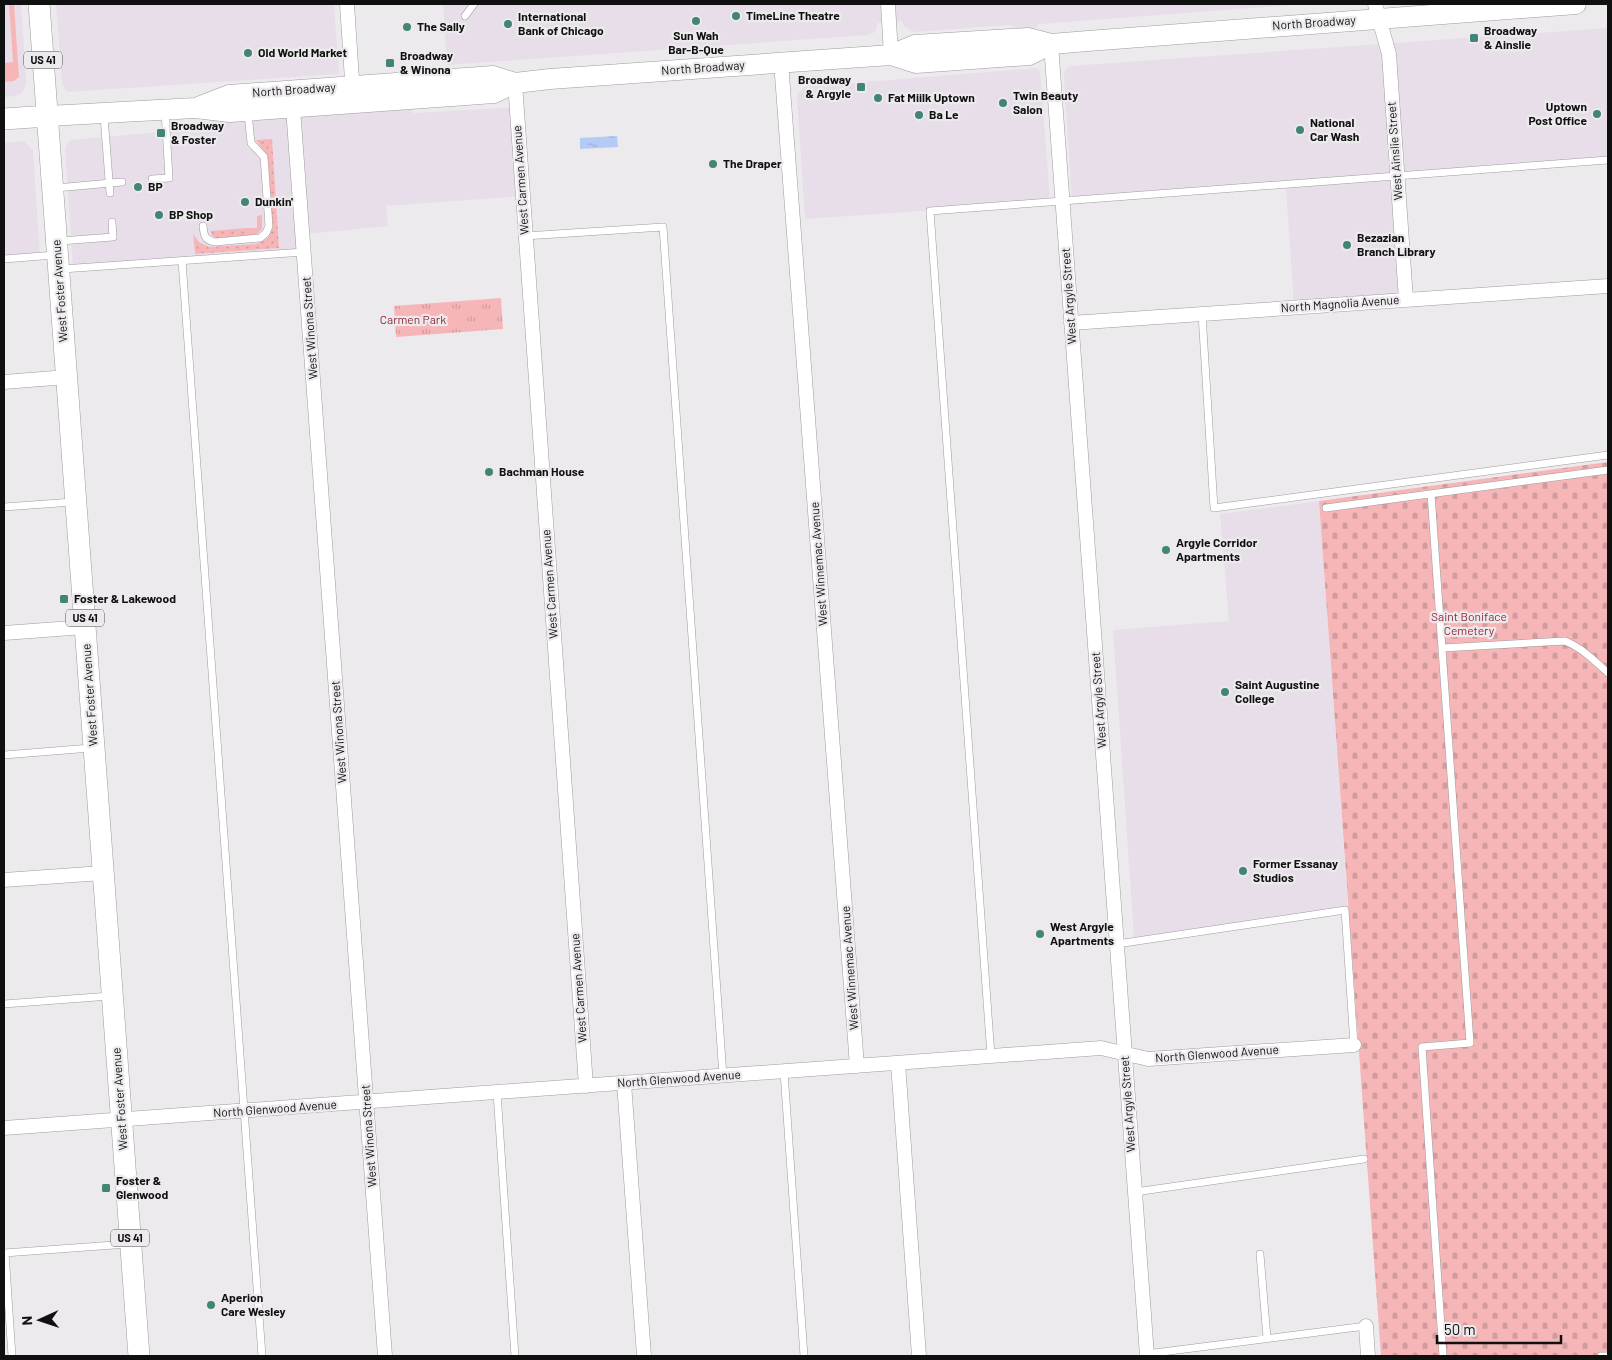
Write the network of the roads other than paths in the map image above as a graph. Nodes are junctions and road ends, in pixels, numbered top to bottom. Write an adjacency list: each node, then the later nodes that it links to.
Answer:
1 (39, 4): 18 (main road, West Foster Avenue / US 41)
2 (347, 4): 12 (street)
3 (474, 4): 7 (lane)
4 (888, 4): 9 (street)
5 (1576, 4): 6 (main road, North Broadway)
6 (1378, 11): 8 (main road, North Broadway); 21 (street, West Ainslie Street)
7 (465, 16)
8 (1051, 44): 9 (main road, North Broadway); 27 (street, West Argyle Street)
9 (891, 55): 10 (main road, North Broadway)
10 (781, 62): 11 (main road, North Broadway); 62 (street, West Winnemac Avenue)
11 (515, 83): 12 (main road, North Broadway); 30 (street, West Carmen Avenue)
12 (353, 95): 13 (main road, North Broadway); 14 (main road, North Broadway)
13 (195, 108): 15 (main road, North Broadway); 16 (main road, North Broadway)
14 (293, 108): 16 (main road, North Broadway); 31 (street, West Winona Street)
15 (165, 109): 17 (main road, North Broadway); 22 (lane)
16 (248, 111): 29 (lane)
17 (104, 113): 18 (main road, North Broadway); 24 (lane)
18 (48, 116): 19 (main road, North Broadway); 25 (main road, West Foster Avenue / US 41)
19 (4, 119)
20 (1608, 160): 21 (lane)
21 (1397, 176): 27 (lane); 36 (street, West Ainslie Street)
22 (152, 180)
23 (122, 182): 24 (lane)
24 (109, 183): 25 (lane); 26 (lane)
25 (53, 188): 32 (main road, West Foster Avenue / US 41)
26 (110, 193)
27 (1062, 201): 38 (street, West Argyle Street); 60 (lane)
28 (112, 222): 32 (lane)
29 (203, 226)
30 (525, 236): 64 (lane); 66 (street, West Carmen Avenue)
31 (304, 252): 34 (lane); 68 (street, West Winona Street)
32 (58, 255): 33 (lane); 34 (lane); 39 (main road, West Foster Avenue / US 41)
33 (4, 259)
34 (182, 261): 69 (lane)
35 (1608, 286): 36 (street, North Magnolia Avenue)
36 (1406, 300): 37 (street, North Magnolia Avenue)
37 (1202, 314): 38 (street, North Magnolia Avenue); 41 (lane)
38 (1071, 323): 55 (street, West Argyle Street)
39 (67, 377): 40 (street); 44 (main road, West Foster Avenue / US 41)
40 (4, 382)
41 (1608, 455)
42 (1608, 470): 43 (lane)
43 (1432, 494): 46 (lane); 49 (lane)
44 (76, 502): 45 (lane); 47 (main road, West Foster Avenue / US 41)
45 (4, 507)
46 (1326, 508)
47 (85, 627): 48 (street); 51 (main road, West Foster Avenue / US 41)
48 (4, 633)
49 (1442, 648): 50 (lane); 89 (lane)
50 (1608, 673)
51 (94, 748): 52 (lane); 53 (main road, West Foster Avenue / US 41)
52 (4, 755)
53 (103, 873): 54 (street); 56 (main road, West Foster Avenue / US 41)
54 (4, 880)
55 (1117, 944): 58 (lane); 59 (street, West Argyle Street)
56 (113, 996): 57 (lane); 70 (main road, West Foster Avenue / US 41)
57 (4, 1004)
58 (1354, 1045): 59 (street, North Glenwood Avenue)
59 (1125, 1054): 60 (street, North Glenwood Avenue); 73 (street, West Argyle Street)
60 (991, 1056): 61 (street, North Glenwood Avenue)
61 (898, 1063): 62 (street, North Glenwood Avenue); 87 (street)
62 (857, 1066): 63 (street, North Glenwood Avenue)
63 (784, 1072): 64 (street, North Glenwood Avenue); 86 (lane)
64 (723, 1076): 65 (street, North Glenwood Avenue)
65 (624, 1083): 66 (street, North Glenwood Avenue); 85 (street)
66 (586, 1086): 67 (street, North Glenwood Avenue)
67 (497, 1093): 68 (street, North Glenwood Avenue); 84 (lane)
68 (366, 1102): 69 (street, North Glenwood Avenue); 83 (street, West Winona Street)
69 (245, 1111): 70 (street, North Glenwood Avenue); 82 (lane)
70 (122, 1120): 71 (street, North Glenwood Avenue); 74 (main road, West Foster Avenue / US 41)
71 (4, 1128)
72 (1364, 1159): 73 (lane)
73 (1135, 1192): 79 (street, West Argyle Street)
74 (131, 1244): 75 (lane); 81 (main road, West Foster Avenue / US 41)
75 (4, 1253): 80 (lane)
76 (1260, 1254): 78 (lane)
77 (1366, 1326): 78 (lane); 88 (street)
78 (1267, 1338): 79 (lane)
79 (1147, 1355)
80 (12, 1356)
81 (139, 1356)
82 (262, 1356)
83 (385, 1356)
84 (515, 1356)
85 (644, 1356)
86 (804, 1356)
87 (919, 1356)
88 (1368, 1356)
89 (1443, 1356)
90 (1601, 1356): 91 (lane)
91 (1608, 1356)

